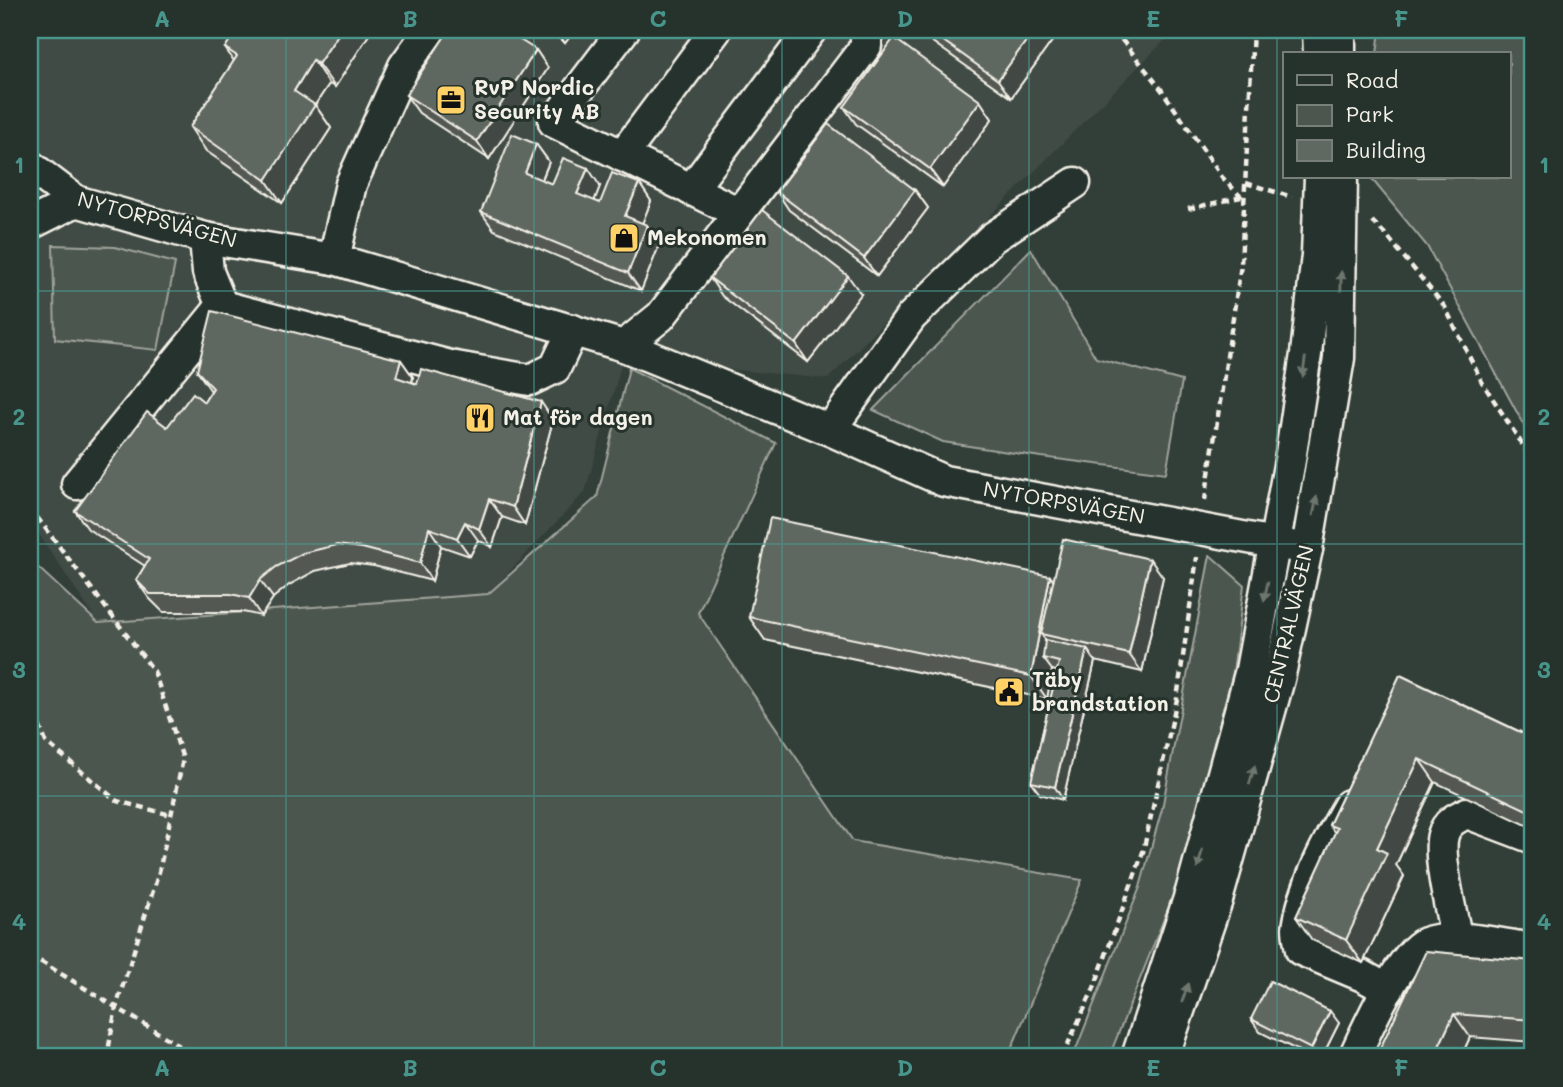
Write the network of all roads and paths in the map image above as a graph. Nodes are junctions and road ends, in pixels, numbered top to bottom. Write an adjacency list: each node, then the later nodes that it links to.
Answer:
1 (430, 30): 25 (street)
2 (624, 30): 11 (street)
3 (716, 30): 11 (street)
4 (811, 30): 17 (street)
5 (866, 30): 21 (street)
6 (1114, 30): 20 (path)
7 (1318, 30): 9 (street)
8 (1340, 30): 10 (street)
9 (1319, 52)
10 (1340, 52)
11 (622, 156): 17 (street)
12 (30, 166): 19 (street, NYTORPSVÄGEN)
13 (1320, 178): 33 (street, CENTRALVÄGEN, one-way to 33)
14 (1342, 178): 34 (street, CENTRALVÄGEN, one-way to 14)
15 (1075, 183): 29 (street)
16 (1246, 183): 18 (path)
17 (691, 190): 21 (street)
18 (1295, 197)
19 (76, 201): 23 (street); 24 (street, NYTORPSVÄGEN)
20 (1188, 209)
21 (739, 213): 28 (street)
22 (1366, 216): 30 (path)
23 (30, 224)
24 (205, 238): 25 (street, NYTORPSVÄGEN); 26 (street)
25 (334, 259): 27 (street, NYTORPSVÄGEN)
26 (222, 306): 27 (street); 31 (street)
27 (573, 330): 28 (street, NYTORPSVÄGEN)
28 (624, 346): 29 (street, NYTORPSVÄGEN)
29 (830, 430): 33 (street, NYTORPSVÄGEN)
30 (1533, 461)
31 (77, 484)
32 (30, 508): 37 (path)
33 (1276, 542): 34 (street, NYTORPSVÄGEN); 46 (street, CENTRALVÄGEN, one-way to 46)
34 (1307, 548): 47 (street, CENTRALVÄGEN, one-way to 34)
35 (30, 703): 37 (path)
36 (1349, 805): 42 (street)
37 (171, 815): 43 (path)
38 (1533, 838): 39 (street)
39 (1457, 940): 40 (street); 42 (street)
40 (1533, 949)
41 (30, 955): 43 (path)
42 (1388, 990): 48 (street)
43 (116, 1007): 44 (path); 45 (path)
44 (107, 1057)
45 (198, 1057)
46 (1137, 1057)
47 (1163, 1057)
48 (1354, 1057)

